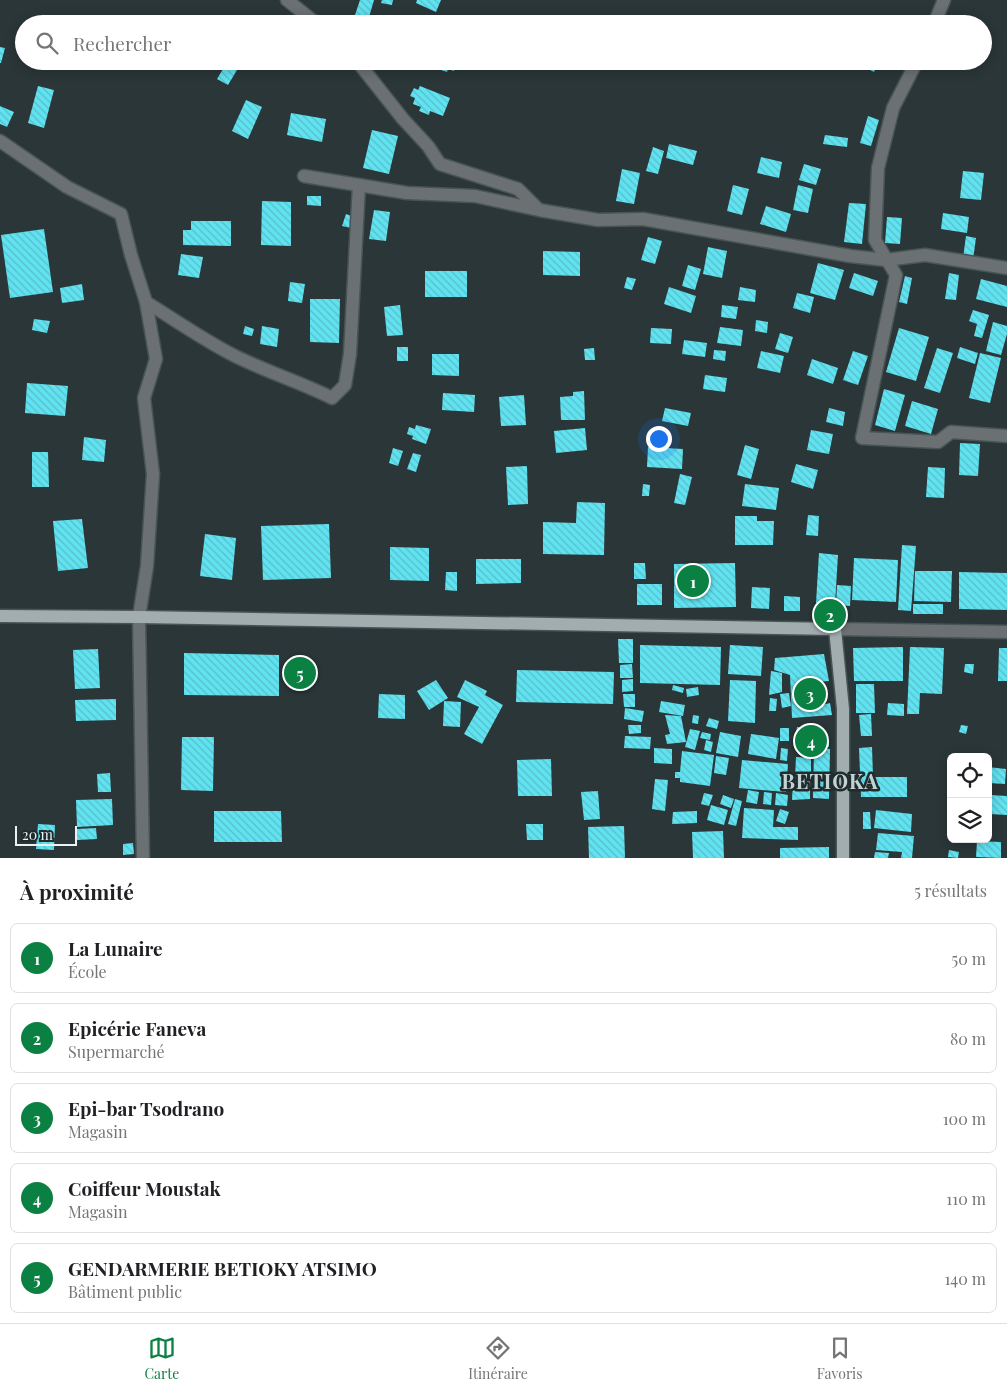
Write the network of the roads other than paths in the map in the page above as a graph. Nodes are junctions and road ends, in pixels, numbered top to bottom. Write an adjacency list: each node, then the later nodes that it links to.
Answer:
1 (286, 0): 3 (street)
2 (944, 0): 4 (street)
3 (305, 15)
4 (938, 15)
5 (364, 70): 10 (street)
6 (912, 70): 11 (street)
7 (0, 141): 13 (street)
8 (304, 176): 9 (street)
9 (359, 185): 10 (street); 13 (street)
10 (539, 210): 11 (street)
11 (886, 260): 12 (street); 14 (street)
12 (1007, 268)
13 (146, 302): 16 (street)
14 (1007, 436)
15 (0, 616): 16 (main road)
16 (139, 617): 17 (main road); 19 (street)
17 (835, 629): 18 (street); 20 (main road)
18 (1007, 632)
19 (142, 858)
20 (843, 858)

